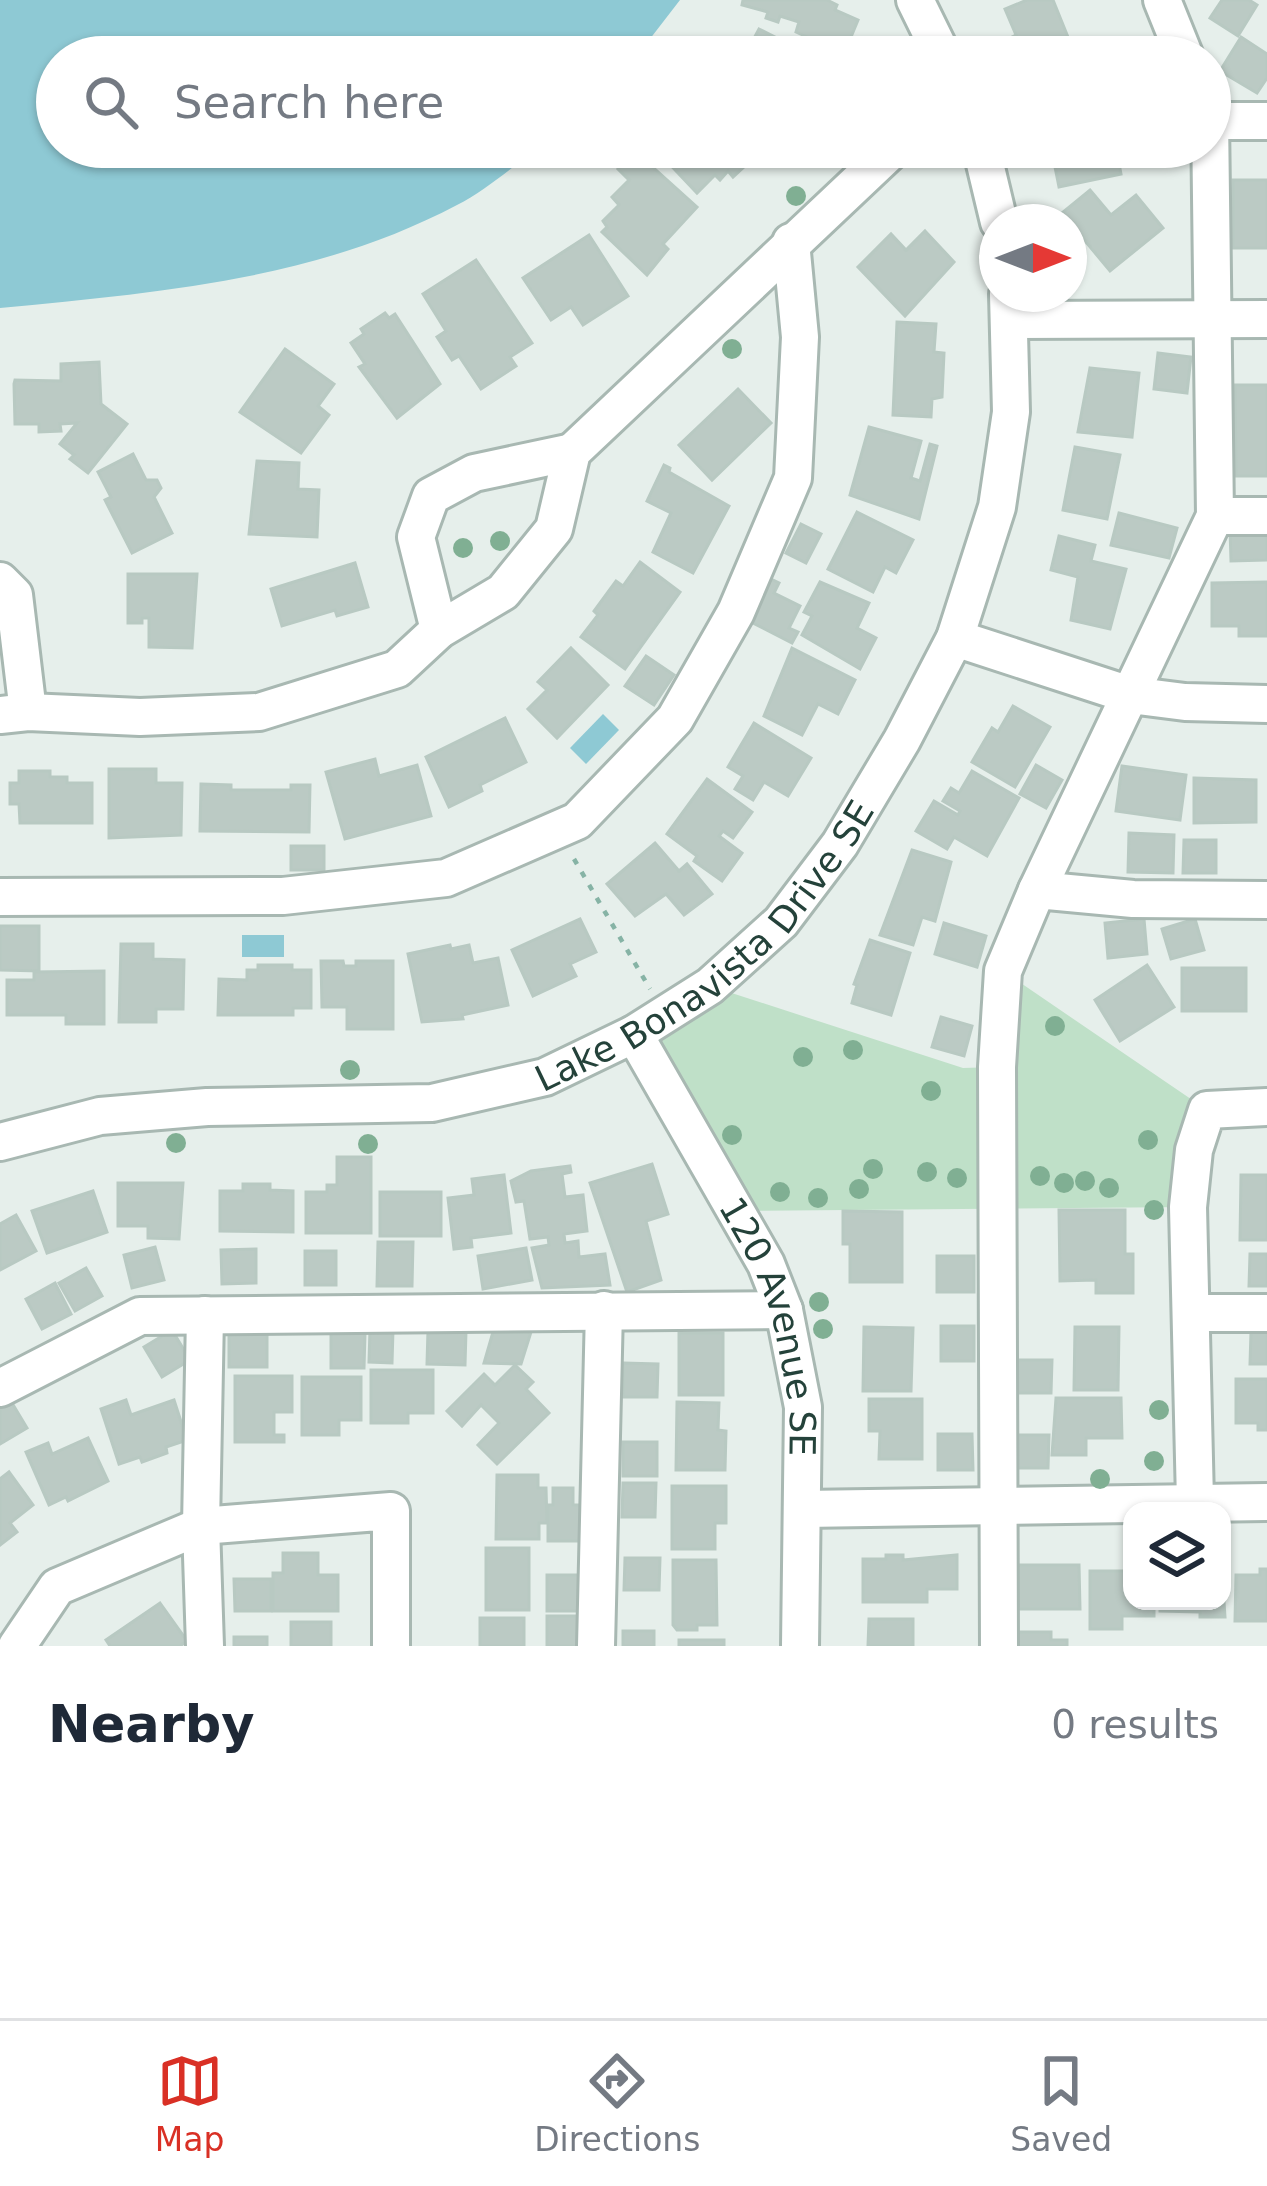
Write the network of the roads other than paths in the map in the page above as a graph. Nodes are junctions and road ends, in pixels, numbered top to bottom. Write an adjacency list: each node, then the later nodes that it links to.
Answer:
1 (915, 0): 3 (street)
2 (1162, 0): 4 (street)
3 (933, 36)
4 (1177, 36)
5 (1231, 120): 6 (street)
6 (1267, 121)
7 (872, 168): 11 (street)
8 (986, 168): 10 (street)
9 (1211, 168): 14 (street)
10 (995, 204)
11 (791, 242): 16 (street); 26 (street)
12 (1009, 312): 21 (street, Lake Bonavista Drive SE)
13 (1087, 312): 14 (street)
14 (1211, 319): 15 (street); 17 (street)
15 (1267, 319)
16 (572, 452): 20 (street); 20 (street)
17 (1215, 516): 18 (street); 22 (street)
18 (1267, 516)
19 (0, 581): 24 (street)
20 (439, 630): 24 (street)
21 (955, 638): 22 (street); 28 (street, Lake Bonavista Drive SE)
22 (1130, 695): 23 (street); 25 (street)
23 (1267, 704)
24 (14, 713)
25 (1036, 890): 27 (street); 39 (street)
26 (0, 897)
27 (1267, 900)
28 (649, 1025): 30 (street, Lake Bonavista Drive SE); 32 (street, 120 Avenue SE)
29 (1267, 1107): 33 (street)
30 (0, 1142)
31 (604, 1310): 32 (street); 35 (street); 45 (street)
32 (784, 1310): 40 (street, 120 Avenue SE)
33 (1192, 1313): 34 (street); 37 (street)
34 (1267, 1313)
35 (205, 1316): 36 (street); 41 (street)
36 (0, 1388)
37 (1195, 1501): 38 (street); 39 (street)
38 (1267, 1502)
39 (997, 1503): 40 (street); 47 (street)
40 (802, 1509): 46 (street, 120 Avenue SE)
41 (201, 1526): 42 (street); 43 (street); 44 (street)
42 (17, 1646)
43 (205, 1646)
44 (391, 1646)
45 (596, 1646)
46 (800, 1646)
47 (999, 1646)

